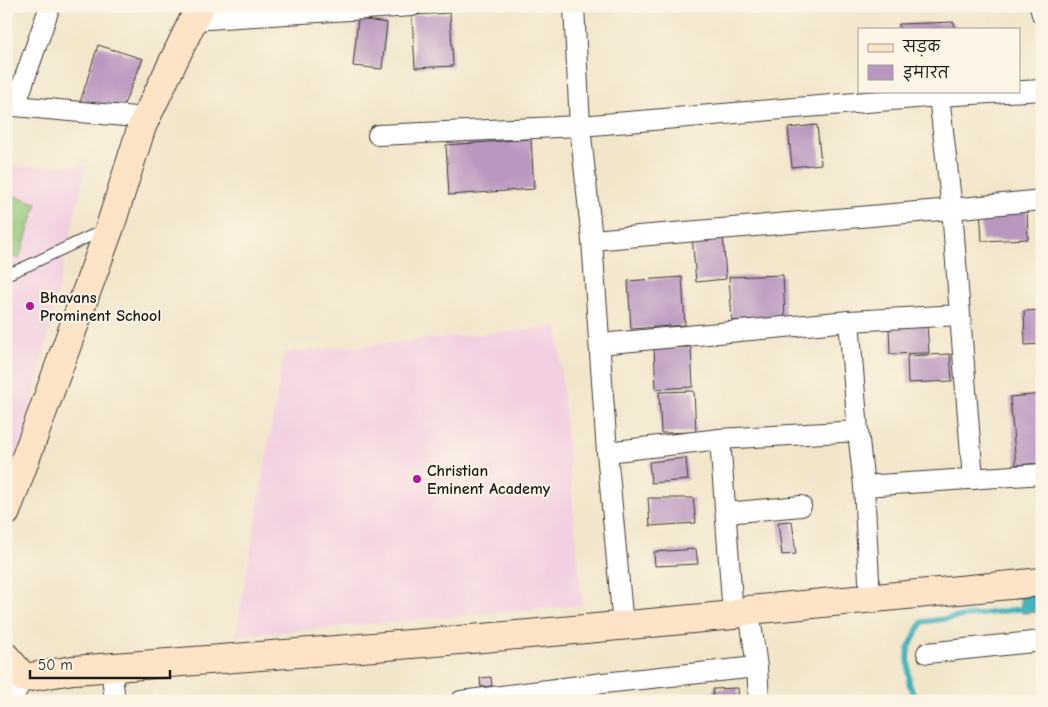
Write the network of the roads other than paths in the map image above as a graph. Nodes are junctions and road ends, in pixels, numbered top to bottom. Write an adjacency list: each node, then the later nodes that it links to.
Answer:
1 (50, 6): 11 (street)
2 (412, 6): 5 (street)
3 (574, 6): 13 (street)
4 (1040, 6): 6 (street)
5 (197, 13): 12 (street)
6 (1042, 14)
7 (1042, 90): 8 (street)
8 (1020, 91)
9 (1008, 92): 10 (street)
10 (939, 96): 13 (street); 16 (street)
11 (11, 106): 12 (street)
12 (146, 118): 17 (street)
13 (580, 126): 14 (street); 18 (street)
14 (378, 135)
15 (1042, 200): 16 (street)
16 (952, 209): 18 (street); 20 (street)
17 (110, 227): 19 (lane); 30 (street)
18 (592, 240): 22 (street)
19 (6, 274)
20 (960, 315): 21 (street); 27 (street)
21 (849, 321): 22 (street); 23 (street)
22 (600, 344): 25 (street)
23 (858, 431): 24 (street); 28 (street)
24 (720, 439): 25 (street); 31 (street)
25 (608, 452): 35 (street)
26 (1042, 474): 27 (street)
27 (972, 478): 28 (street)
28 (864, 486): 33 (street)
29 (801, 506): 31 (street)
30 (6, 512)
31 (726, 513): 34 (street)
32 (1042, 582): 33 (street)
33 (870, 599): 34 (street)
34 (741, 613): 35 (street); 38 (street)
35 (623, 626): 39 (street)
36 (1042, 641): 37 (street)
37 (927, 653)
38 (757, 667): 42 (street); 43 (street)
39 (111, 668): 40 (street); 41 (street)
40 (11, 673)
41 (116, 701)
42 (461, 701)
43 (759, 701)

